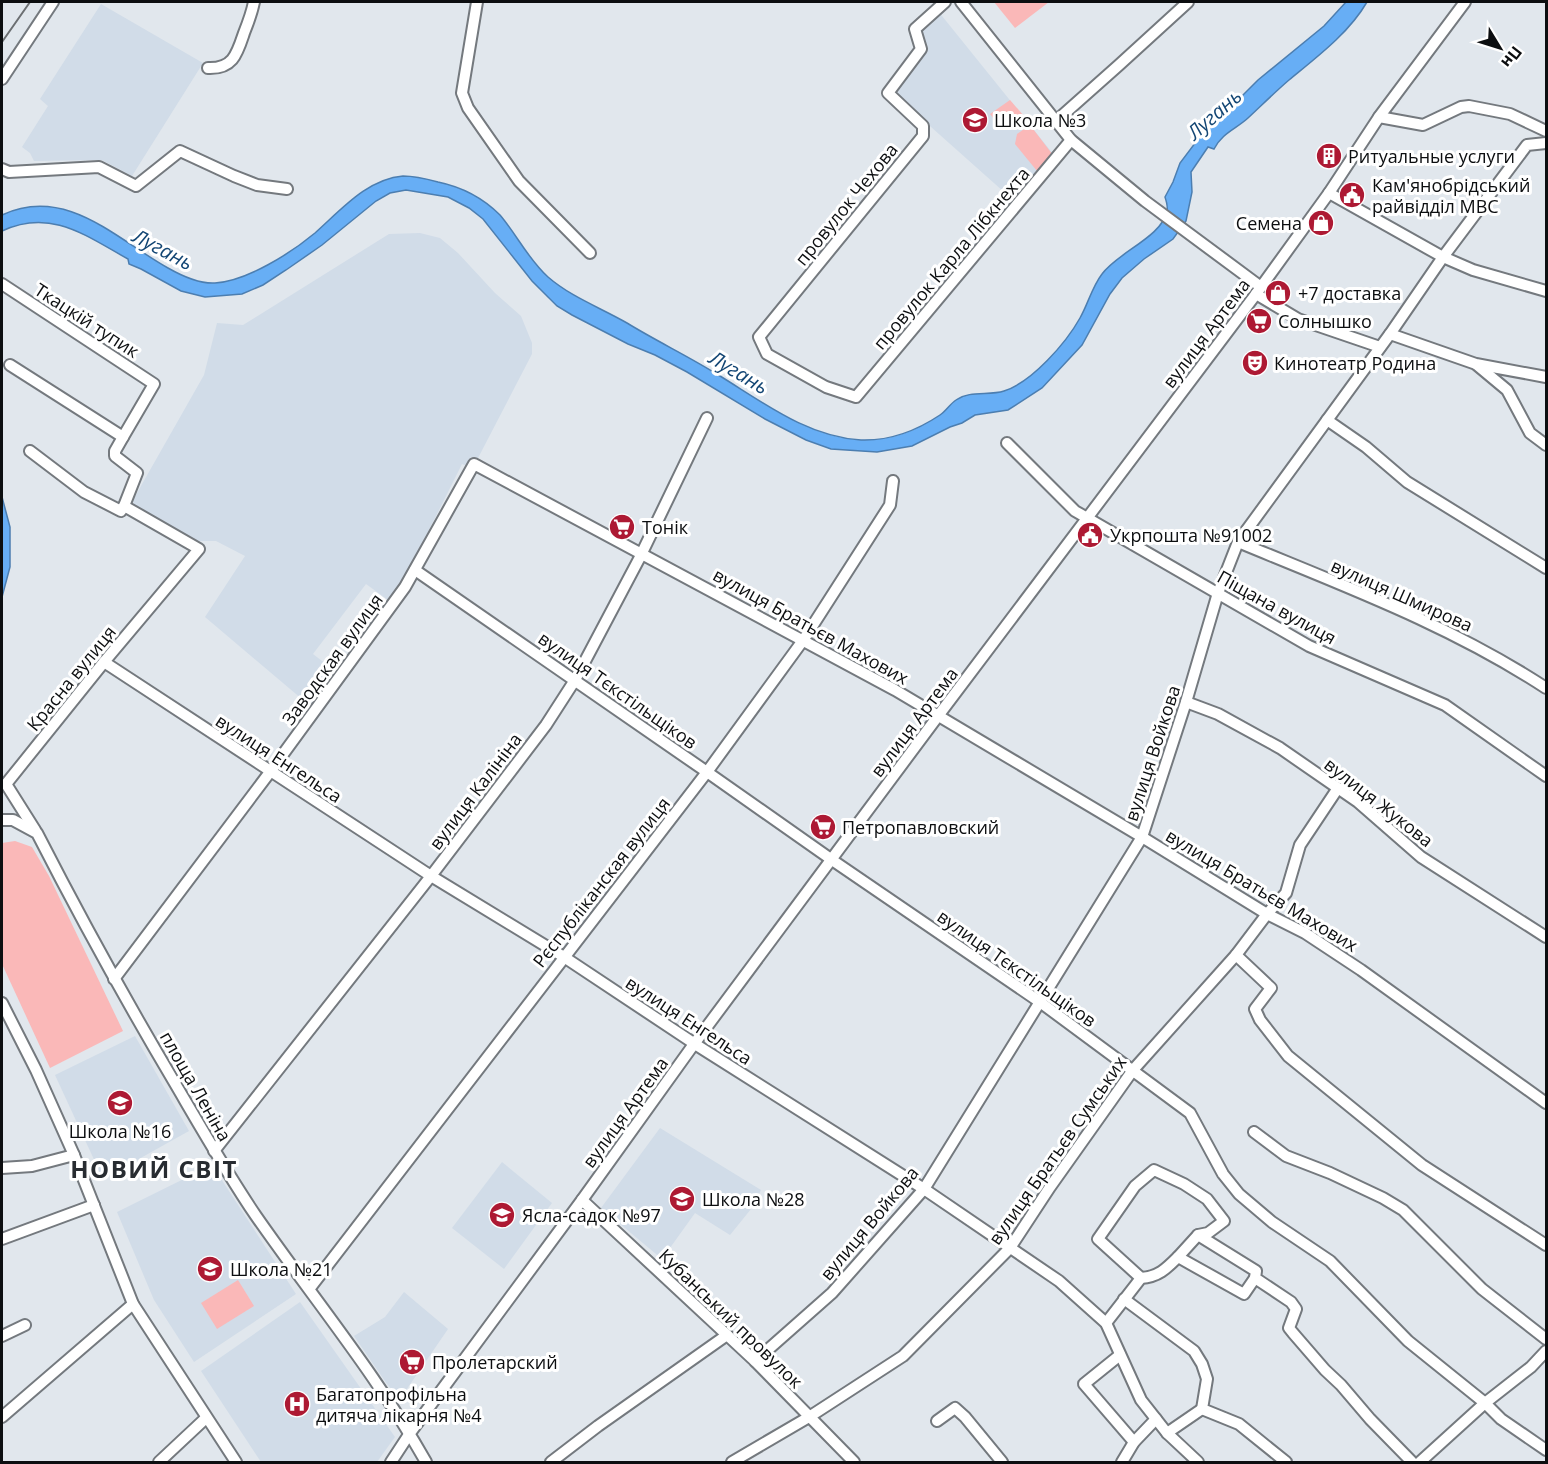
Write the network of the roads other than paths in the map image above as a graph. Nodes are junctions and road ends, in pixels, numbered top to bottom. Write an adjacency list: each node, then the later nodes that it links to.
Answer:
1 (53, 2): 9 (street)
2 (254, 2): 8 (street)
3 (477, 2): 18 (street)
4 (945, 2): 28 (street, провулок Чехова)
5 (961, 2): 11 (street)
6 (1188, 2): 11 (street)
7 (1465, 2): 10 (street, вулиця Артема)
8 (208, 68)
9 (2, 79)
10 (1379, 117): 12 (street); 17 (street, вулиця Артема)
11 (1056, 121): 13 (street)
12 (1546, 131)
13 (1071, 140): 21 (street); 28 (street, провулок Карла Лібкнехта)
14 (1546, 143): 19 (street, вулиця Войкова)
15 (2, 169): 16 (street)
16 (287, 189)
17 (1329, 193): 19 (street); 21 (street, вулиця Артема)
18 (590, 253)
19 (1443, 257): 22 (street); 23 (street, вулиця Войкова)
20 (2, 284): 31 (street, Ткацкій тупик)
21 (1258, 291): 24 (street); 38 (street, вулиця Артема)
22 (1546, 291)
23 (1390, 334): 24 (street, вулиця Войкова); 25 (street)
24 (1380, 348): 30 (street, вулиця Войкова)
25 (1476, 364): 27 (street); 33 (street)
26 (10, 365): 31 (street)
27 (1546, 377)
28 (856, 397)
29 (707, 418): 40 (street, вулиця Калініна)
30 (1327, 420): 39 (street, вулиця Войкова); 41 (street)
31 (123, 437): 37 (street)
32 (1006, 443): 38 (street, Піщана вулиця)
33 (1546, 445)
34 (30, 450): 37 (street)
35 (474, 464): 40 (street, вулиця Братьєв Махових); 42 (street, Заводская вулиця)
36 (893, 481): 44 (street, Рєспубліканская вулиця)
37 (124, 506): 45 (street, Красна вулиця)
38 (1088, 518): 43 (street, Піщана вулиця); 49 (street, вулиця Артема)
39 (1238, 542): 43 (street, вулиця Войкова); 47 (street, вулиця Шмирова)
40 (642, 553): 44 (street, вулиця Братьєв Махових); 46 (street, вулиця Калініна)
41 (1546, 567)
42 (415, 570): 46 (street, вулиця Тєкстільщіков); 50 (street, Заводская вулиця)
43 (1218, 593): 48 (street, вулиця Войкова); 52 (street, Піщана вулиця)
44 (804, 639): 49 (street, вулиця Братьєв Махових); 51 (street, Рєспубліканская вулиця)
45 (104, 663): 50 (street, вулиця Енгельса); 55 (street, Красна вулиця)
46 (575, 680): 51 (street, вулиця Тєкстільщіков); 58 (street, вулиця Калініна)
47 (1546, 688)
48 (1186, 702): 53 (street, вулиця Жукова); 56 (street, вулиця Войкова)
49 (938, 716): 56 (street, вулиця Братьєв Махових); 57 (street, вулиця Артема)
50 (270, 772): 58 (street, вулиця Енгельса); 63 (street, Заводская вулиця)
51 (707, 772): 57 (street, вулиця Тєкстільщіков); 62 (street, Рєспубліканская вулиця)
52 (1546, 776)
53 (1338, 788): 59 (street, вулиця Братьєв Сумських); 60 (street, вулиця Жукова)
54 (2, 820): 55 (street)
55 (37, 833): 63 (street, площа Леніна)
56 (1142, 837): 59 (street, вулиця Братьєв Махових); 64 (street, вулиця Войкова)
57 (832, 860): 64 (street, вулиця Тєкстільщіков); 66 (street, вулиця Артема)
58 (431, 876): 62 (street, вулиця Енгельса); 70 (street, вулиця Калініна)
59 (1267, 914): 61 (street, вулиця Братьєв Сумських); 68 (street, вулиця Братьєв Махових)
60 (1546, 937)
61 (1236, 956): 67 (street, вулиця Братьєв Сумських); 78 (street)
62 (564, 957): 66 (street, вулиця Енгельса); 83 (street, Рєспубліканская вулиця)
63 (114, 979): 70 (street, площа Леніна)
64 (1040, 1002): 67 (street, вулиця Тєкстільщіков); 73 (street, вулиця Войкова)
65 (2, 1003): 71 (street)
66 (694, 1044): 73 (street, вулиця Енгельса); 74 (street, вулиця Артема)
67 (1133, 1070): 79 (street, вулиця Братьєв Сумських); 94 (street, вулиця Тєкстільщіков)
68 (1546, 1103)
69 (1254, 1132): 90 (street)
70 (214, 1151): 83 (street, площа Леніна)
71 (74, 1155): 72 (street); 75 (street)
72 (2, 1168)
73 (924, 1189): 79 (street, вулиця Енгельса); 93 (street, вулиця Войкова)
74 (582, 1200): 88 (street, Кубанський провулок); 101 (street, вулиця Артема)
75 (94, 1205): 77 (street); 85 (street)
76 (1198, 1235): 80 (street); 81 (street); 82 (street)
77 (2, 1239)
78 (1546, 1245)
79 (1010, 1248): 86 (street, вулиця Енгельса); 97 (street, вулиця Братьєв Сумських)
80 (1178, 1257): 81 (street); 82 (street)
81 (1141, 1278): 84 (street)
82 (1255, 1278): 117 (street)
83 (310, 1288): 101 (street, площа Леніна)
84 (1124, 1299): 86 (street); 95 (street)
85 (133, 1304): 96 (street); 98 (street)
86 (1106, 1323): 92 (street, вулиця Енгельса)
87 (26, 1325): 89 (street)
88 (727, 1335): 93 (street, Кубанський провулок); 110 (street)
89 (2, 1336)
90 (1546, 1339)
91 (1546, 1351): 94 (street)
92 (1120, 1355): 99 (street, вулиця Енгельса); 103 (street)
93 (755, 1361): 97 (street, Кубанський провулок)
94 (1485, 1403): 104 (street, вулиця Тєкстільщіков); 118 (street)
95 (1202, 1409): 102 (street); 116 (street)
96 (2, 1417)
97 (809, 1417): 105 (street, вулиця Братьєв Сумських); 112 (street, Кубанський провулок)
98 (206, 1418): 106 (street); 107 (street)
99 (1156, 1419): 102 (street, вулиця Енгельса); 103 (street)
100 (937, 1421): 113 (street)
101 (410, 1433): 108 (street, вулиця Артема); 109 (street, площа Леніна)
102 (1167, 1433): 115 (street, вулиця Енгельса)
103 (1134, 1442): 114 (street)
104 (1546, 1450)
105 (750, 1458): 111 (street, вулиця Братьєв Сумських)
106 (159, 1462)
107 (236, 1462)
108 (391, 1462)
109 (426, 1462)
110 (551, 1462)
111 (732, 1462)
112 (854, 1462)
113 (1002, 1462)
114 (1122, 1462)
115 (1198, 1462)
116 (1286, 1462)
117 (1412, 1462)
118 (1420, 1462)

